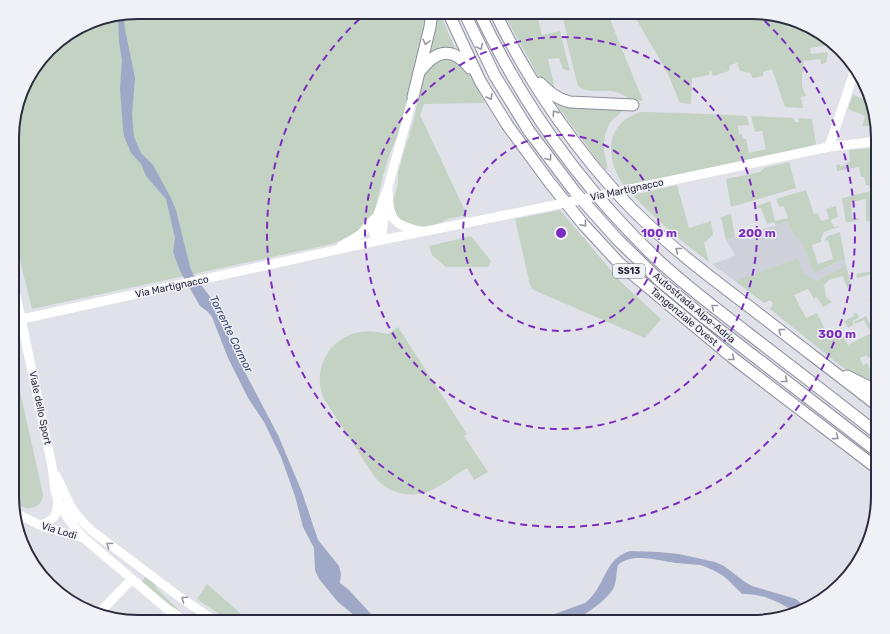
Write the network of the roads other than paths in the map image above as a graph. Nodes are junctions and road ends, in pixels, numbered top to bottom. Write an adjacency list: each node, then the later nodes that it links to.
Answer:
1 (431, 19): 7 (highway, one-way to 7)
2 (451, 19): 9 (highway, Tangenziale Ovest / SS13)
3 (467, 19): 25 (highway, Autostrada Alpe-Adria, one-way to 25)
4 (483, 19): 24 (highway, Autostrada Alpe-Adria, one-way to 4)
5 (499, 19): 6 (highway)
6 (514, 49): 11 (highway); 21 (highway, one-way to 6)
7 (420, 72): 9 (highway); 10 (highway)
8 (853, 76): 13 (main road)
9 (480, 81): 26 (highway, Tangenziale Ovest / SS13, one-way to 26)
10 (413, 97): 14 (main road, Via Martignacco)
11 (633, 105)
12 (871, 141): 13 (main road, Via Martignacco)
13 (829, 147): 16 (main road, Via Martignacco, bridge)
14 (388, 187): 15 (main road, Via Martignacco); 16 (main road, Via Martignacco); 17 (main road, Via Martignacco)
15 (376, 216): 17 (main road, Via Martignacco); 18 (main road, Via Martignacco)
16 (425, 232): 17 (main road, Via Martignacco)
17 (377, 241): 18 (main road, Via Martignacco)
18 (331, 252): 20 (main road, Via Martignacco, bridge)
19 (19, 309): 27 (main road, Viale dello Sport)
20 (19, 320)
21 (829, 368): 22 (highway); 23 (highway)
22 (871, 388)
23 (871, 401)
24 (871, 429)
25 (871, 447)
26 (871, 464)
27 (52, 466): 28 (main road, Viale dello Sport); 33 (main road, Viale dello Sport)
28 (58, 502): 31 (main road, Via Lodi); 32 (main road, Viale dello Sport)
29 (21, 516): 30 (main road, Via Lodi)
30 (34, 522): 31 (main road, Via Lodi); 34 (main road, Via Lodi)
31 (43, 524): 32 (main road, Via Lodi)
32 (75, 528): 33 (main road, Via Lodi); 34 (main road, Viale dello Sport)
33 (92, 531): 35 (main road, Viale dello Sport, one-way to 33)
34 (85, 539): 36 (main road, Viale dello Sport)
35 (141, 568): 36 (main road); 39 (main road, Viale dello Sport, one-way to 35)
36 (132, 579): 37 (main road); 38 (main road, Viale dello Sport)
37 (102, 609)
38 (176, 615)
39 (206, 615)

